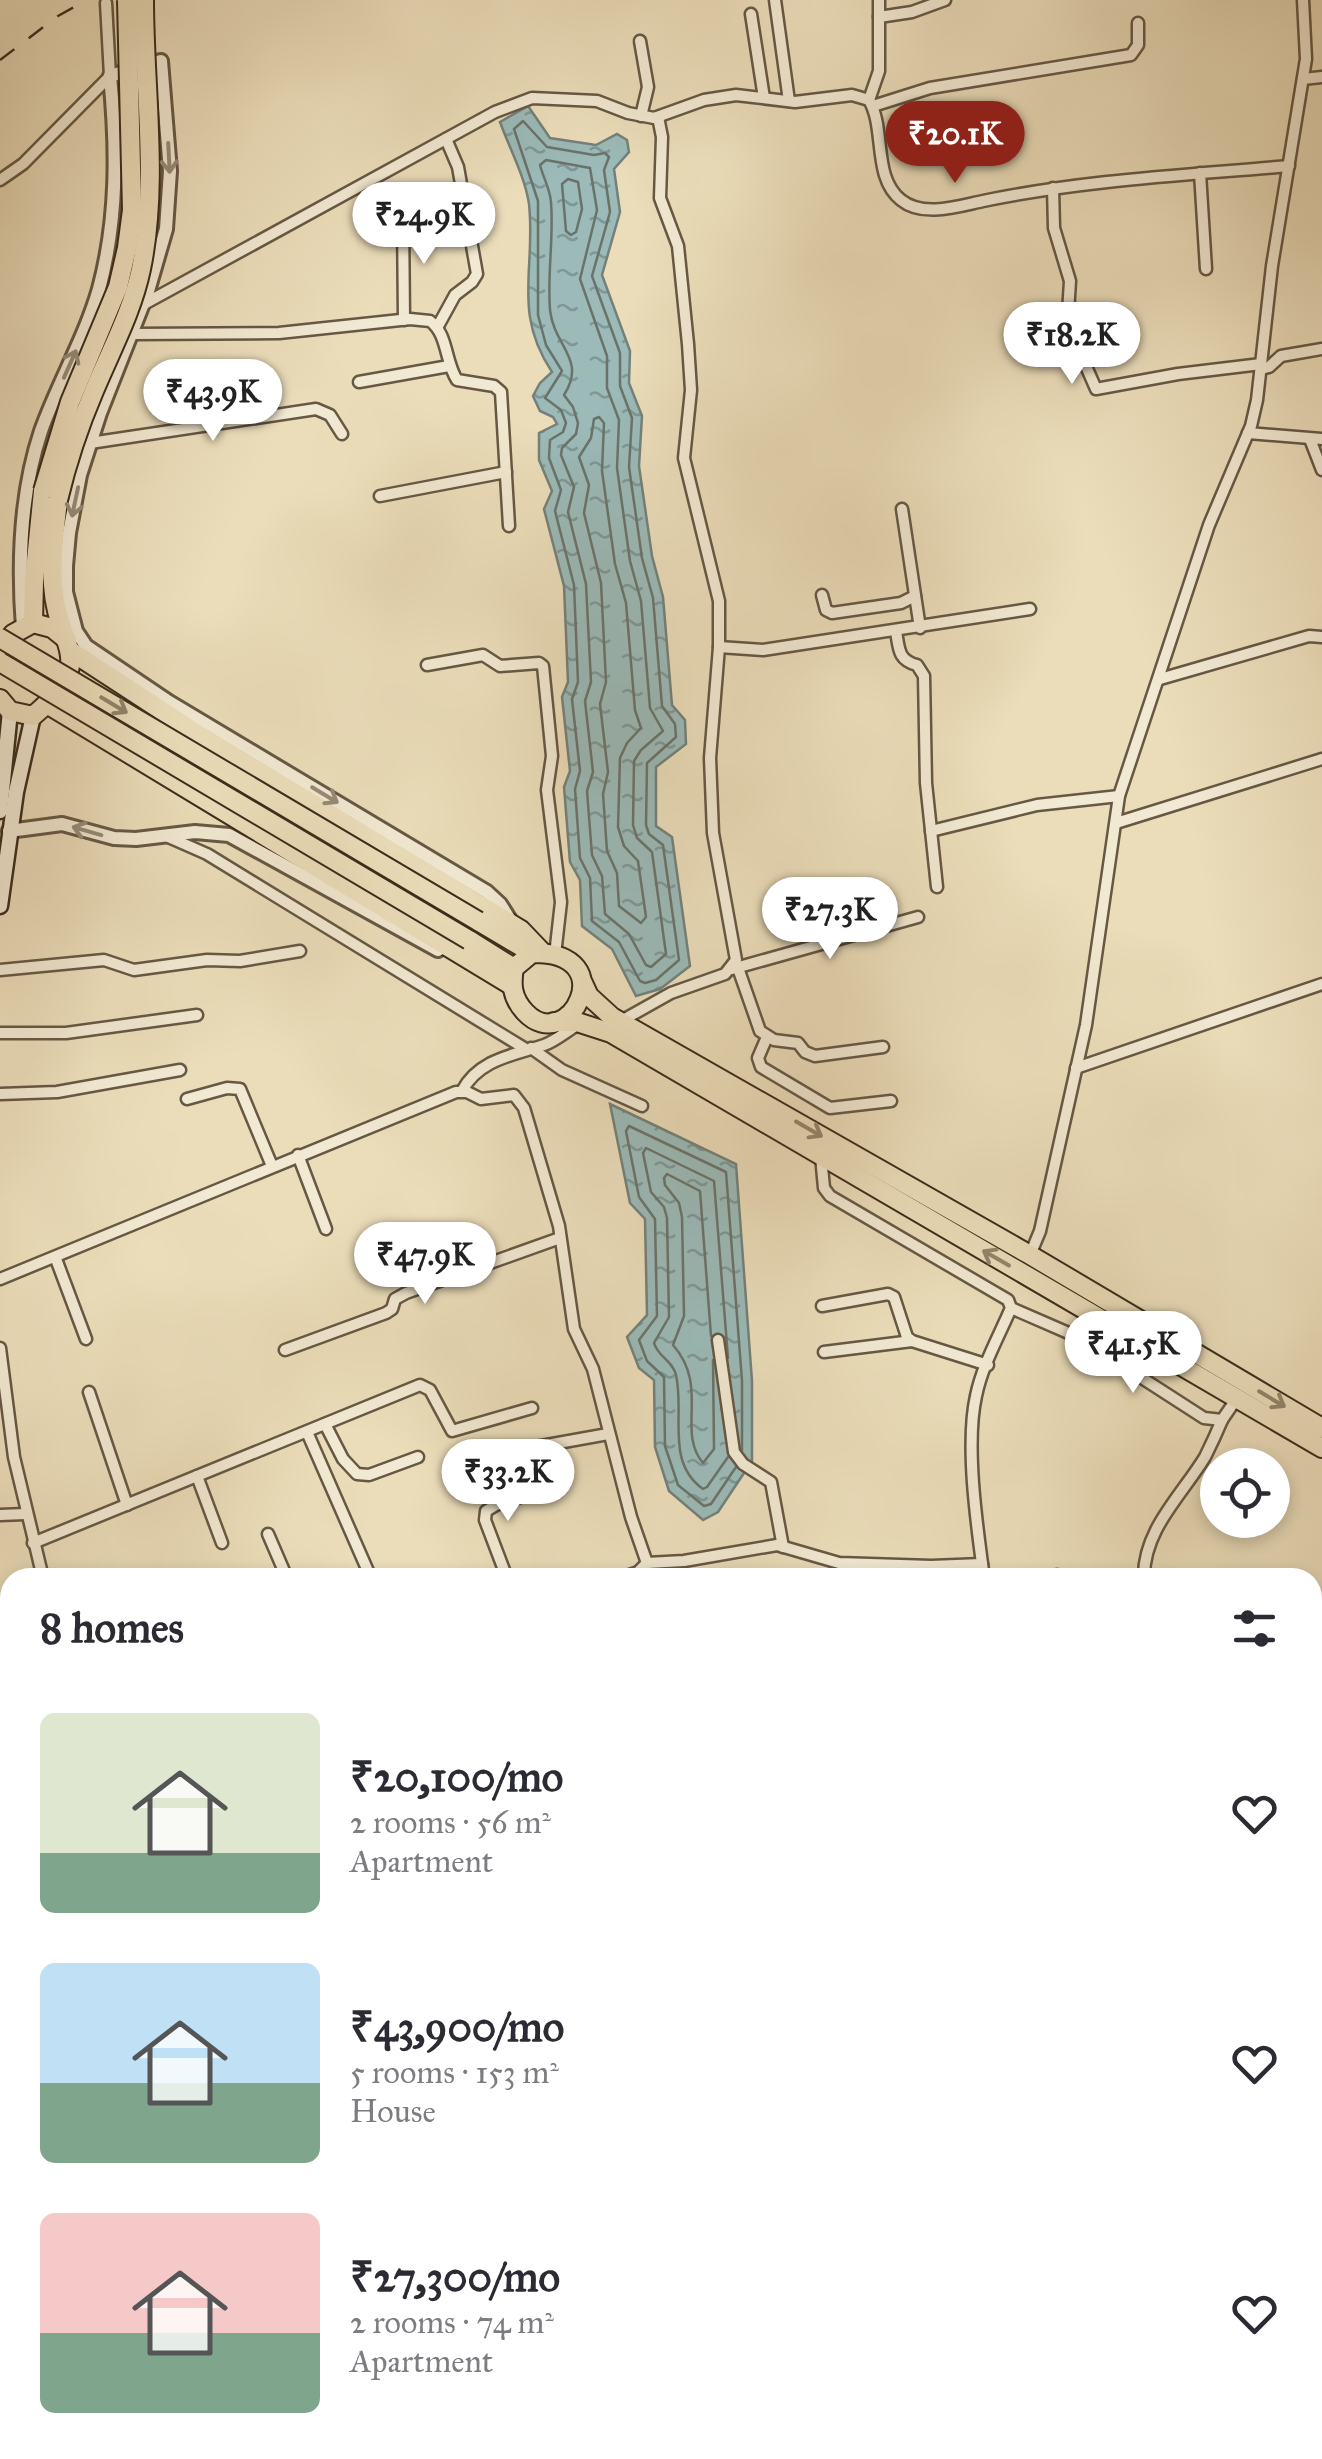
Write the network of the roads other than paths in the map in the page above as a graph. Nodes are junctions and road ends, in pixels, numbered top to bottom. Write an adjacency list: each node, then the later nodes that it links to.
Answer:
1 (127, 0): 41 (highway, bridge)
2 (144, 0): 41 (highway, bridge)
3 (776, 0): 16 (street)
4 (879, 0): 9 (street)
5 (945, 0): 9 (street)
6 (1303, 0): 14 (street)
7 (106, 4): 12 (street)
8 (751, 14): 15 (street)
9 (879, 17): 17 (street)
10 (1138, 23): 17 (street)
11 (640, 41): 18 (street)
12 (110, 76): 23 (street); 27 (street, one-way to 27); 49 (street, one-way to 12)
13 (1322, 77): 14 (street)
14 (1304, 79): 21 (street)
15 (764, 98): 16 (street); 19 (street)
16 (789, 101): 17 (street)
17 (871, 103): 24 (street)
18 (641, 116): 19 (street); 20 (street)
19 (658, 117): 55 (street)
20 (446, 139): 27 (street); 29 (street)
21 (1289, 166): 22 (street); 33 (street)
22 (1200, 174): 24 (street); 26 (street)
23 (0, 180)
24 (1053, 188): 33 (street)
25 (403, 215): 28 (street)
26 (1206, 268)
27 (144, 304): 30 (street)
28 (404, 320): 29 (street); 30 (street)
29 (438, 326): 32 (street)
30 (132, 334): 38 (street)
31 (1322, 349): 33 (street)
32 (449, 366): 34 (street); 40 (street)
33 (1261, 367): 35 (street)
34 (359, 382)
35 (1248, 433): 37 (street); 59 (street)
36 (342, 434): 38 (street)
37 (1316, 439): 39 (street)
38 (90, 443): 45 (street, one-way to 45)
39 (1322, 470)
40 (506, 472): 42 (street); 44 (street)
41 (51, 495): 45 (highway); 49 (highway)
42 (380, 496)
43 (902, 509): 47 (street)
44 (509, 526)
45 (59, 589): 54 (highway); 72 (street, one-way to 72)
46 (822, 595): 47 (street)
47 (915, 596): 50 (street)
48 (1030, 610): 50 (street)
49 (28, 626): 54 (highway); 56 (highway)
50 (920, 628): 51 (street)
51 (896, 631): 55 (street); 67 (street)
52 (1322, 637): 59 (street)
53 (0, 638): 74 (highway, one-way to 74, bridge)
54 (69, 646): 61 (highway); 72 (highway)
55 (719, 647): 75 (street)
56 (0, 650)
57 (0, 662): 78 (highway, bridge)
58 (427, 665): 74 (street)
59 (1160, 679): 63 (street)
60 (5, 705): 61 (highway); 64 (main road)
61 (40, 710): 66 (main road); 77 (highway)
62 (1322, 760): 65 (street)
63 (1119, 796): 65 (street); 67 (street)
64 (0, 811)
65 (1116, 823): 89 (street)
66 (9, 831): 68 (street, one-way to 66); 70 (main road)
67 (931, 831): 69 (street)
68 (166, 836): 77 (street); 88 (street)
69 (937, 887)
70 (0, 906)
71 (918, 917): 75 (street)
72 (514, 926): 74 (highway)
73 (300, 950): 76 (street)
74 (544, 954): 78 (highway); 79 (highway)
75 (735, 968): 84 (street); 86 (street)
76 (0, 970)
77 (494, 975): 78 (highway)
78 (513, 977): 82 (highway)
79 (583, 983): 82 (highway); 84 (highway)
80 (1322, 984): 89 (street)
81 (196, 1015): 85 (street)
82 (554, 1022): 83 (highway)
83 (580, 1022): 88 (street); 97 (highway)
84 (620, 1022): 101 (highway, one-way to 101)
85 (0, 1033)
86 (766, 1036): 87 (street); 94 (street)
87 (883, 1046)
88 (527, 1048): 91 (street); 95 (street)
89 (1076, 1068): 101 (street)
90 (180, 1070): 92 (street)
91 (462, 1090): 96 (street); 100 (street)
92 (0, 1094)
93 (187, 1099): 98 (street)
94 (891, 1102)
95 (642, 1106)
96 (298, 1155): 98 (street); 99 (street)
97 (821, 1156): 105 (street); 114 (highway, one-way to 97)
98 (272, 1166): 102 (street)
99 (326, 1229)
100 (560, 1238): 110 (street); 120 (street)
101 (1030, 1255): 118 (highway, one-way to 118)
102 (56, 1259): 103 (street); 106 (street)
103 (0, 1279)
104 (822, 1306): 108 (street)
105 (1011, 1308): 112 (street); 116 (street)
106 (86, 1338)
107 (718, 1340): 132 (street)
108 (912, 1341): 111 (street); 112 (street)
109 (0, 1348): 127 (street)
110 (285, 1350)
111 (824, 1352)
112 (988, 1364): 134 (street)
113 (89, 1392): 126 (street)
114 (1237, 1398): 116 (street); 121 (highway)
115 (532, 1408): 117 (street)
116 (1222, 1420): 141 (street)
117 (325, 1424): 119 (street); 123 (street)
118 (1322, 1428)
119 (307, 1432): 124 (street); 137 (street)
120 (608, 1434): 122 (street); 133 (street)
121 (1322, 1448)
122 (519, 1450)
123 (418, 1457)
124 (197, 1476): 126 (street); 131 (street)
125 (547, 1488): 138 (street)
126 (128, 1504): 130 (street)
127 (26, 1514): 128 (street); 130 (street)
128 (0, 1516)
129 (268, 1534): 136 (street)
130 (33, 1543): 135 (street)
131 (222, 1543)
132 (782, 1547): 133 (street); 134 (street)
133 (647, 1563): 139 (street)
134 (982, 1564): 140 (street)
135 (41, 1568)
136 (283, 1568)
137 (366, 1568)
138 (503, 1568)
139 (644, 1568)
140 (983, 1568)
141 (1144, 1568)

